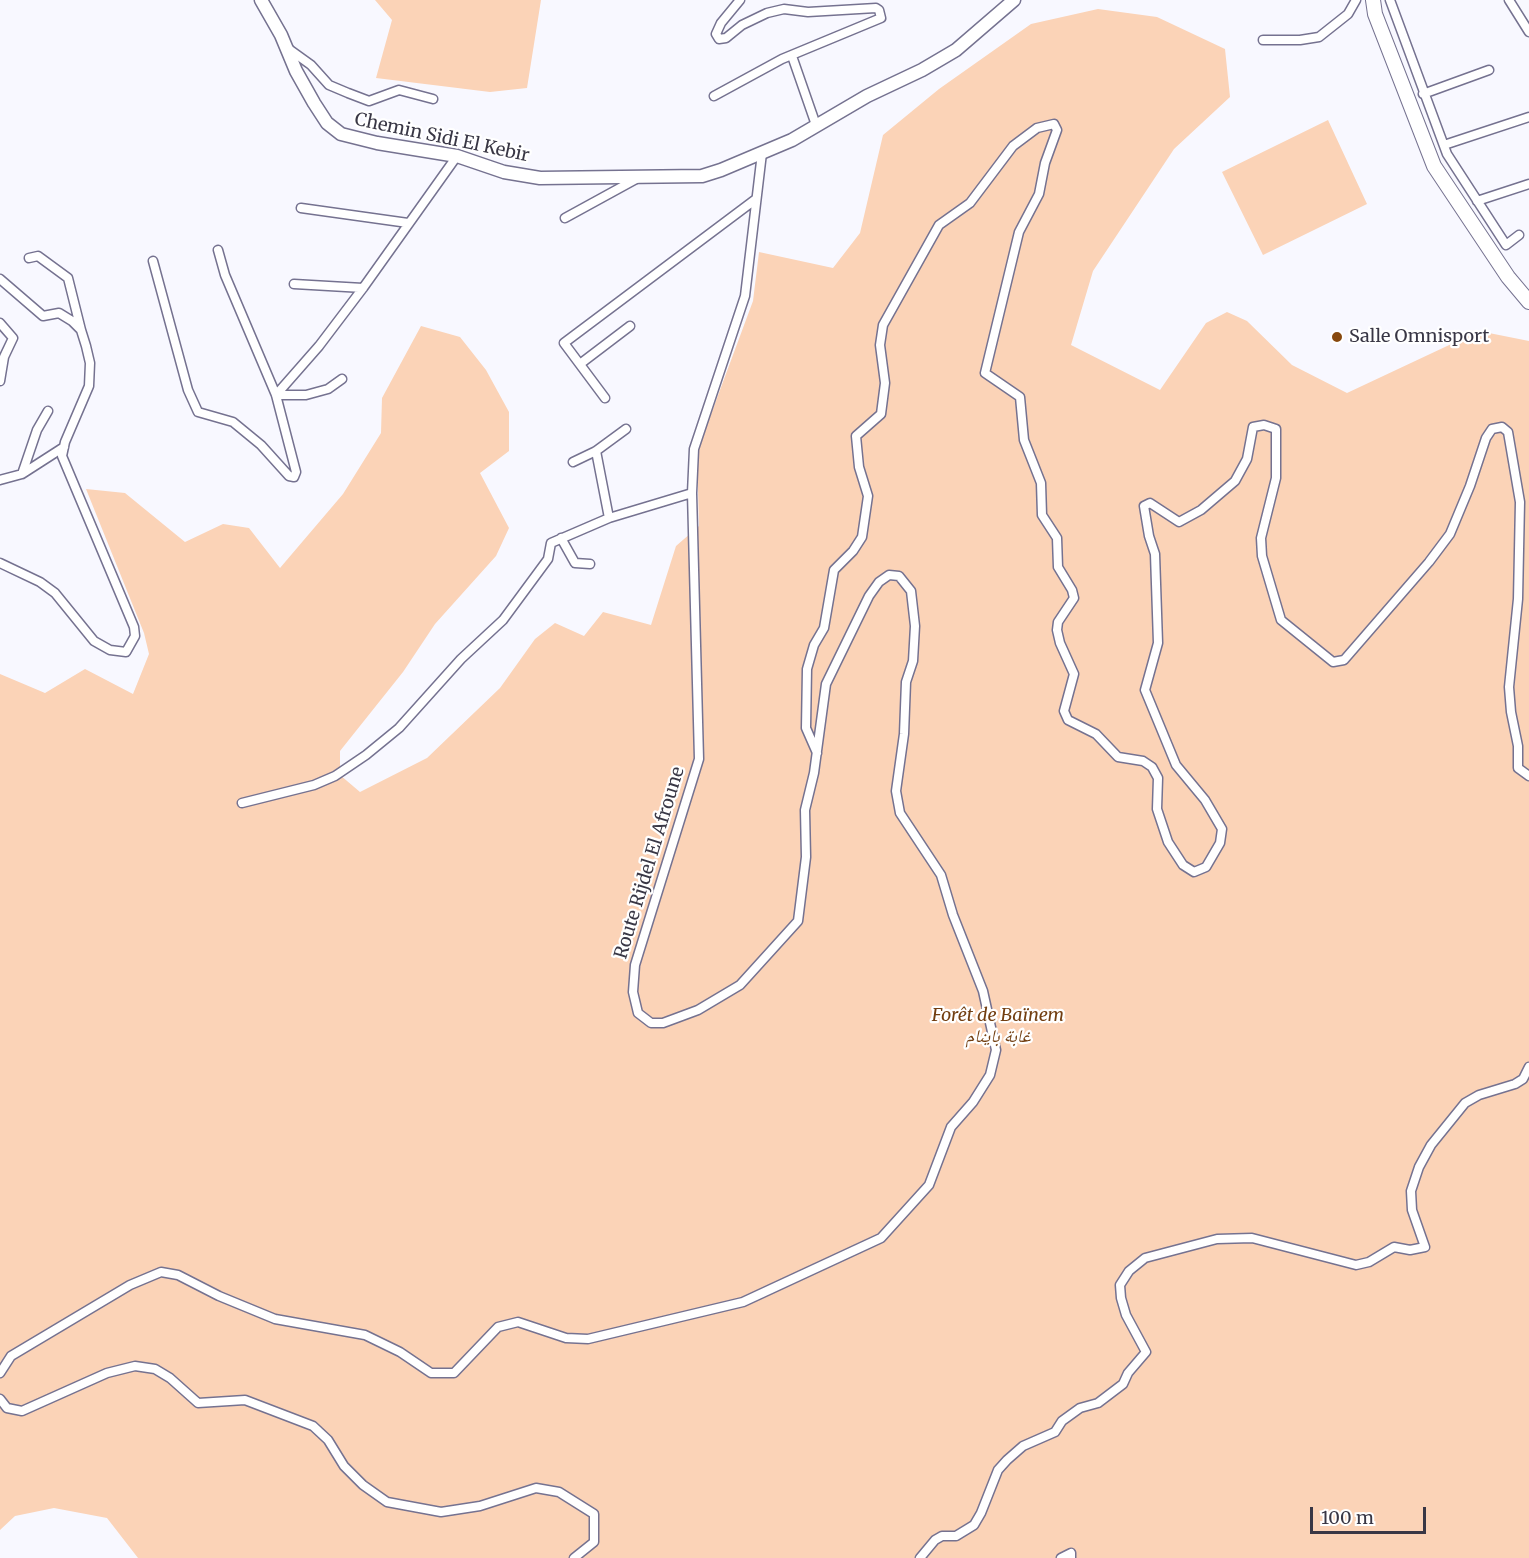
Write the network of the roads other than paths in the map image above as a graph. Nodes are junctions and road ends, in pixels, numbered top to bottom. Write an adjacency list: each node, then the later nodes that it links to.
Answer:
1 (261, 0): 10 (street, Chemin Sidi El Kebir)
2 (740, 0): 11 (street)
3 (1014, 0): 17 (street, Chemin Sidi El Kebir)
4 (1356, 0): 9 (street)
5 (1373, 0): 35 (main road)
6 (1390, 0): 13 (street)
7 (1509, 0): 8 (street)
8 (1529, 32)
9 (1263, 40)
10 (286, 47): 15 (street); 20 (street, Chemin Sidi El Kebir)
11 (792, 56): 14 (street); 17 (street)
12 (1489, 70): 13 (street)
13 (1423, 94): 18 (street)
14 (714, 96)
15 (434, 99)
16 (1529, 117): 18 (street)
17 (816, 125): 19 (street, Chemin Sidi El Kebir)
18 (1444, 145): 24 (street)
19 (762, 153): 21 (street, Chemin Sidi El Kebir); 23 (street)
20 (457, 156): 21 (street, Chemin Sidi El Kebir); 27 (street)
21 (643, 175): 26 (street)
22 (1529, 184): 24 (street)
23 (756, 199): 39 (street); 51 (street)
24 (1477, 201): 28 (street)
25 (301, 208): 27 (street)
26 (565, 218)
27 (408, 223): 34 (street)
28 (1519, 235)
29 (218, 250): 42 (street)
30 (30, 258): 38 (street)
31 (153, 261): 42 (street)
32 (0, 279): 38 (street)
33 (294, 284): 34 (street)
34 (363, 288): 42 (street)
35 (1529, 302)
36 (0, 323): 41 (street)
37 (630, 326): 39 (street)
38 (81, 330): 46 (street)
39 (580, 364): 43 (street)
40 (342, 380): 42 (street)
41 (0, 381)
42 (276, 395)
43 (605, 398)
44 (48, 411): 49 (street)
45 (626, 429): 47 (street)
46 (64, 447): 49 (street); 54 (street)
47 (596, 451): 48 (street); 52 (street)
48 (573, 462)
49 (22, 474): 50 (street)
50 (0, 480)
51 (692, 493): 52 (street); 56 (street, Route Rijdel El Afroune)
52 (609, 519): 53 (street)
53 (561, 538): 55 (street); 58 (street)
54 (0, 563)
55 (590, 564)
56 (817, 753): 57 (street); 60 (street, Route Rijdel El Afroune)
57 (1529, 776)
58 (242, 803)
59 (1529, 1067): 63 (street)
60 (0, 1373)
61 (0, 1399): 62 (street)
62 (574, 1558)
63 (920, 1558)
64 (1061, 1558): 65 (street)
65 (1071, 1558)

